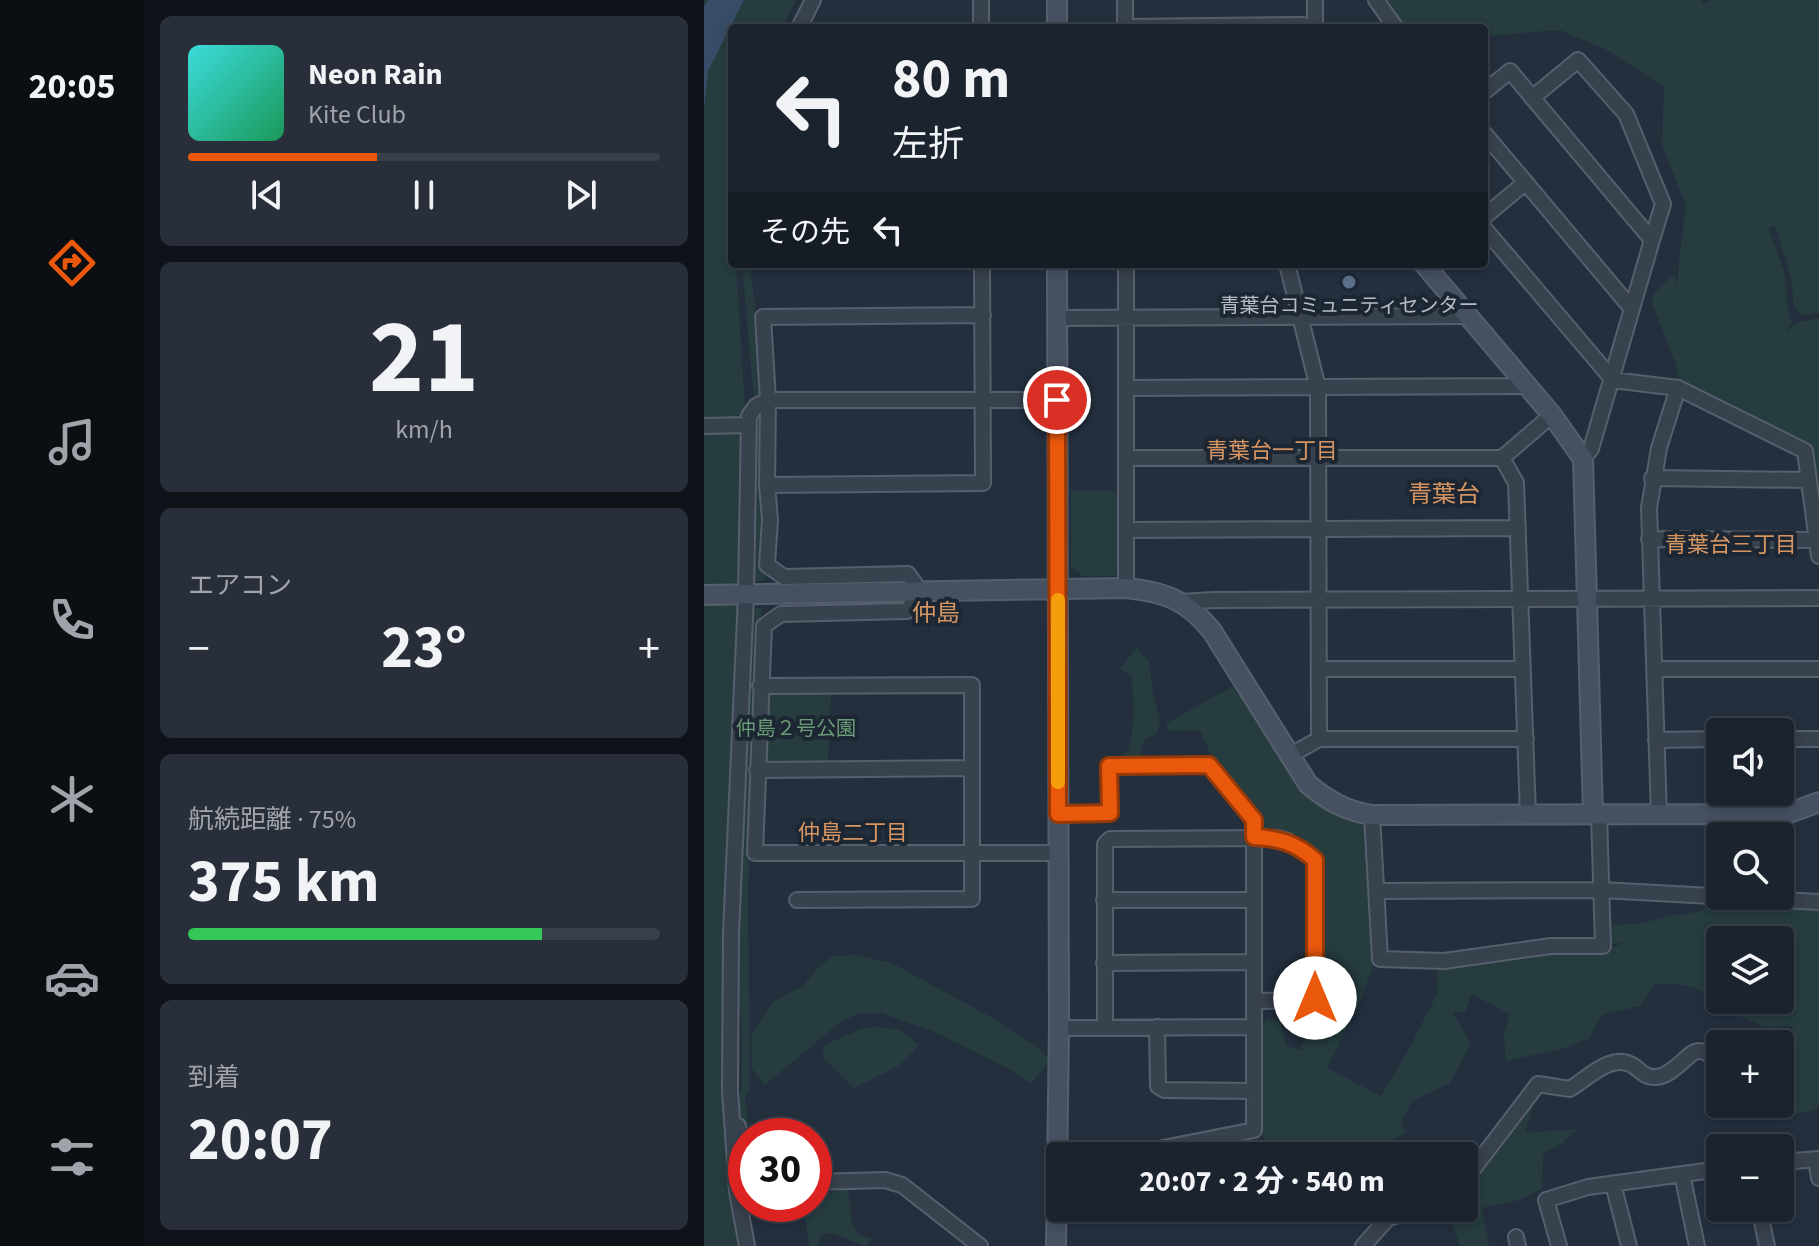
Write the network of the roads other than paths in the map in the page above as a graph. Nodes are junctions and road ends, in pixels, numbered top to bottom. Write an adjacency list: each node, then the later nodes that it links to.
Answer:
1 (813, 0): 7 (street)
2 (981, 0): 8 (street)
3 (1057, 0): 9 (street)
4 (1125, 0): 10 (street)
5 (1315, 0): 11 (street)
6 (1376, 0): 12 (street)
7 (801, 24)
8 (981, 24)
9 (1057, 24)
10 (1126, 24)
11 (1314, 24)
12 (1393, 24)
13 (1488, 89): 14 (street)
14 (1532, 98): 19 (street); 19 (street)
15 (1488, 138): 16 (street)
16 (1525, 183): 17 (street); 25 (street)
17 (1488, 214)
18 (1488, 233): 31 (street)
19 (1652, 240): 25 (street)
20 (982, 268): 26 (street)
21 (1057, 268): 29 (street)
22 (1126, 268): 30 (street)
23 (1288, 268): 28 (street)
24 (1428, 268): 27 (street)
25 (1632, 309): 31 (street)
26 (983, 315): 36 (street); 37 (street)
27 (1466, 316): 28 (street); 32 (street)
28 (1301, 317): 30 (street); 34 (street)
29 (1057, 318): 30 (street); 38 (street)
30 (1126, 318): 33 (street)
31 (1613, 380): 35 (street); 45 (street)
32 (1527, 386): 34 (street); 39 (street)
33 (1126, 388): 34 (street); 42 (street)
34 (1318, 388): 43 (street)
35 (1678, 388): 46 (street); 47 (street)
36 (768, 400): 37 (street); 41 (street); 48 (street)
37 (983, 400): 38 (street); 48 (street)
38 (1057, 400): 56 (street)
39 (1552, 415): 44 (street); 45 (street)
40 (704, 426): 41 (street)
41 (746, 426): 59 (street)
42 (1126, 458): 43 (street); 51 (street)
43 (1319, 458): 44 (street); 50 (street)
44 (1502, 458): 49 (street)
45 (1583, 459): 63 (street)
46 (1652, 478): 47 (street); 52 (street)
47 (1809, 480): 53 (street)
48 (767, 485): 57 (street)
49 (1518, 528): 50 (street); 62 (street)
50 (1319, 529): 51 (street); 61 (street)
51 (1126, 530): 55 (street)
52 (1649, 539): 53 (street); 64 (street)
53 (1817, 540): 54 (street)
54 (1819, 556)
55 (1126, 588): 56 (street); 65 (street)
56 (1058, 589): 57 (street); 81 (street)
57 (920, 591): 59 (street); 70 (street)
58 (704, 595): 59 (street)
59 (744, 595): 103 (street)
60 (1819, 598): 64 (street)
61 (1319, 599): 62 (street); 65 (street); 66 (street)
62 (1520, 599): 63 (street); 67 (street)
63 (1586, 599): 64 (street); 82 (street)
64 (1651, 599): 68 (street)
65 (1181, 602): 77 (street)
66 (1319, 669): 67 (street); 71 (street)
67 (1523, 669): 72 (street)
68 (1654, 669): 69 (street); 76 (street)
69 (1819, 669)
70 (760, 686): 78 (street); 79 (street)
71 (1319, 739): 72 (street); 77 (street)
72 (1526, 739): 84 (street)
73 (1706, 739): 76 (street)
74 (1794, 739): 75 (street)
75 (1819, 739)
76 (1656, 740): 85 (street)
77 (1289, 756): 83 (street)
78 (972, 768): 79 (street); 87 (street)
79 (757, 770): 87 (street)
80 (1819, 802): 85 (street)
81 (1058, 814): 86 (street); 88 (street)
82 (1596, 814): 84 (street); 85 (street); 89 (street)
83 (1372, 815): 84 (street); 90 (street)
84 (1528, 815)
85 (1659, 815)
86 (1254, 837): 92 (street); 93 (street); 97 (street)
87 (972, 853): 88 (street); 91 (street)
88 (1058, 853): 101 (street)
89 (1602, 890): 90 (street); 90 (street); 94 (street)
90 (1377, 891)
91 (797, 900)
92 (1104, 900): 93 (street); 96 (street)
93 (1254, 900): 95 (street)
94 (1819, 902)
95 (1254, 962): 96 (street); 97 (street)
96 (1104, 963): 98 (street)
97 (1254, 1001): 100 (street)
98 (1105, 1027): 99 (street); 101 (street)
99 (1157, 1027): 100 (street); 104 (street)
100 (1254, 1027): 104 (street)
101 (1059, 1028): 106 (street)
102 (1706, 1054): 110 (street)
103 (730, 1091): 105 (street); 119 (street)
104 (1254, 1091): 107 (street)
105 (736, 1118)
106 (1058, 1142)
107 (1193, 1142)
108 (1817, 1159): 109 (street); 113 (street)
109 (1794, 1161)
110 (1478, 1163)
111 (1706, 1171): 112 (street)
112 (1682, 1174): 115 (street); 125 (street)
113 (1819, 1178)
114 (832, 1181): 120 (street)
115 (1613, 1184): 123 (street); 124 (street)
116 (1057, 1222): 121 (street)
117 (1384, 1222): 122 (street)
118 (1762, 1222): 126 (street)
119 (747, 1246)
120 (980, 1246)
121 (1056, 1246)
122 (1363, 1246)
123 (1559, 1246)
124 (1629, 1246)
125 (1697, 1246)
126 (1767, 1246)

